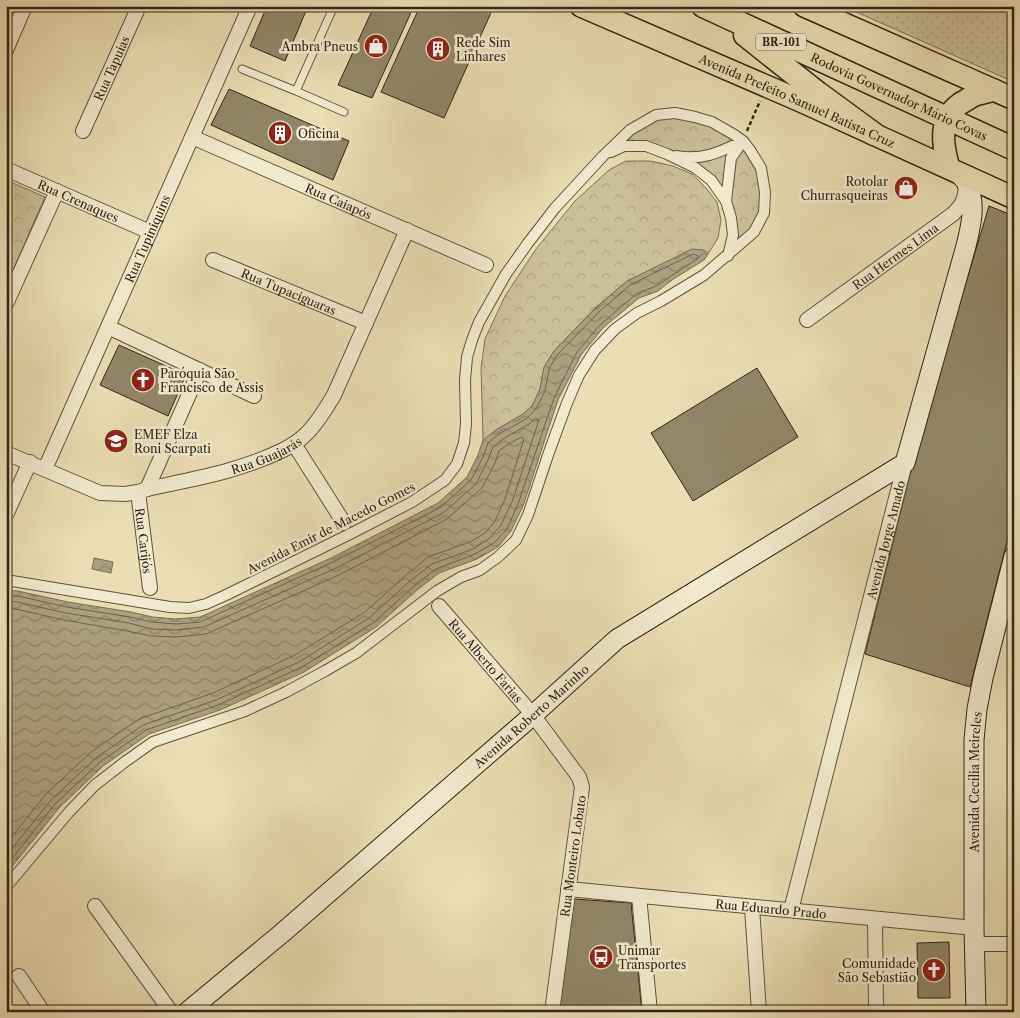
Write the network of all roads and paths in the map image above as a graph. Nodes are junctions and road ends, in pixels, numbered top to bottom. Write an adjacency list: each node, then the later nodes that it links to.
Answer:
1 (25, 6): 8 (street)
2 (139, 6): 16 (street, Rua Tapuias)
3 (250, 6): 18 (street, Rua Tupiniquins)
4 (334, 6): 11 (lane)
5 (581, 6): 17 (main road, Avenida Prefeito Samuel Batista Cruz)
6 (804, 6): 10 (main road)
7 (709, 9): 15 (highway, Rodovia Governador Mário Covas / BR-101); 17 (highway)
8 (6, 50)
9 (242, 69): 11 (lane)
10 (994, 90): 13 (main road); 15 (main road)
11 (296, 91): 14 (lane)
12 (763, 96): 19 (path)
13 (1014, 99)
14 (344, 112)
15 (946, 118): 20 (highway, Rodovia Governador Mário Covas / BR-101); 24 (main road)
16 (83, 131)
17 (874, 134): 24 (main road, Avenida Prefeito Samuel Batista Cruz)
18 (192, 137): 28 (street, Rua Caiapós); 29 (street, Rua Tupiniquins)
19 (743, 141): 21 (street); 22 (street, Avenida Emir de Macedo Gomes); 27 (street); 30 (street, Avenida Emir de Macedo Gomes)
20 (1014, 148)
21 (667, 154): 22 (street, Avenida Emir de Macedo Gomes); 27 (street, Avenida Emir de Macedo Gomes)
22 (603, 156): 49 (street, Avenida Emir de Macedo Gomes)
23 (6, 168): 25 (street, Rua Crenaques)
24 (957, 174): 26 (main road, Avenida Prefeito Samuel Batista Cruz); 35 (street, Rua Hermes Lima); 43 (main road, Avenida Jorge Amado)
25 (57, 191): 29 (street, Rua Crenaques); 33 (street)
26 (1014, 198)
27 (726, 201): 30 (street, Avenida Emir de Macedo Gomes)
28 (408, 230): 32 (street, Rua Caiapós); 36 (street, Rua Guajarás)
29 (150, 232): 37 (street, Rua Tupiniquins)
30 (728, 256): 53 (street, Avenida Emir de Macedo Gomes)
31 (213, 260): 36 (street, Rua Tupaciguaras)
32 (486, 264)
33 (9, 289): 34 (street)
34 (6, 304)
35 (807, 320)
36 (366, 324): 40 (street, Rua Guajarás)
37 (108, 327): 38 (street); 44 (street, Rua Tupiniquins)
38 (200, 370): 39 (street); 45 (street, Rua Carijós)
39 (254, 396)
40 (294, 444): 45 (street, Rua Guajarás); 47 (street)
41 (6, 452): 42 (street, Rua Guajarás)
42 (30, 462): 44 (street, Rua Guajarás); 46 (street)
43 (905, 463): 52 (main road, Avenida Roberto Marinho); 58 (street, Avenida Jorge Amado)
44 (45, 469): 45 (street, Rua Guajarás)
45 (143, 490): 50 (street, Rua Carijós)
46 (6, 515)
47 (344, 523)
48 (1014, 556): 60 (main road, Avenida Cecília Meireles)
49 (6, 580)
50 (150, 588)
51 (439, 606): 52 (street, Rua Alberto Farias)
52 (533, 715): 54 (street, Rua Monteiro Lobato); 65 (main road, Avenida Roberto Marinho)
53 (6, 887)
54 (568, 889): 55 (street, Rua Eduardo Prado); 66 (street, Rua Monteiro Lobato)
55 (639, 896): 57 (street, Rua Eduardo Prado); 67 (street)
56 (94, 906): 64 (street)
57 (752, 907): 58 (street, Rua Eduardo Prado); 68 (street)
58 (791, 910): 59 (street, Rua Eduardo Prado)
59 (876, 918): 60 (street, Rua Eduardo Prado); 69 (street)
60 (974, 936): 61 (street, Rua Eduardo Prado); 70 (main road, Avenida Cecília Meireles)
61 (1014, 944)
62 (19, 976): 63 (street)
63 (42, 1012)
64 (171, 1012)
65 (187, 1012)
66 (552, 1012)
67 (650, 1012)
68 (759, 1012)
69 (876, 1012)
70 (976, 1012)

